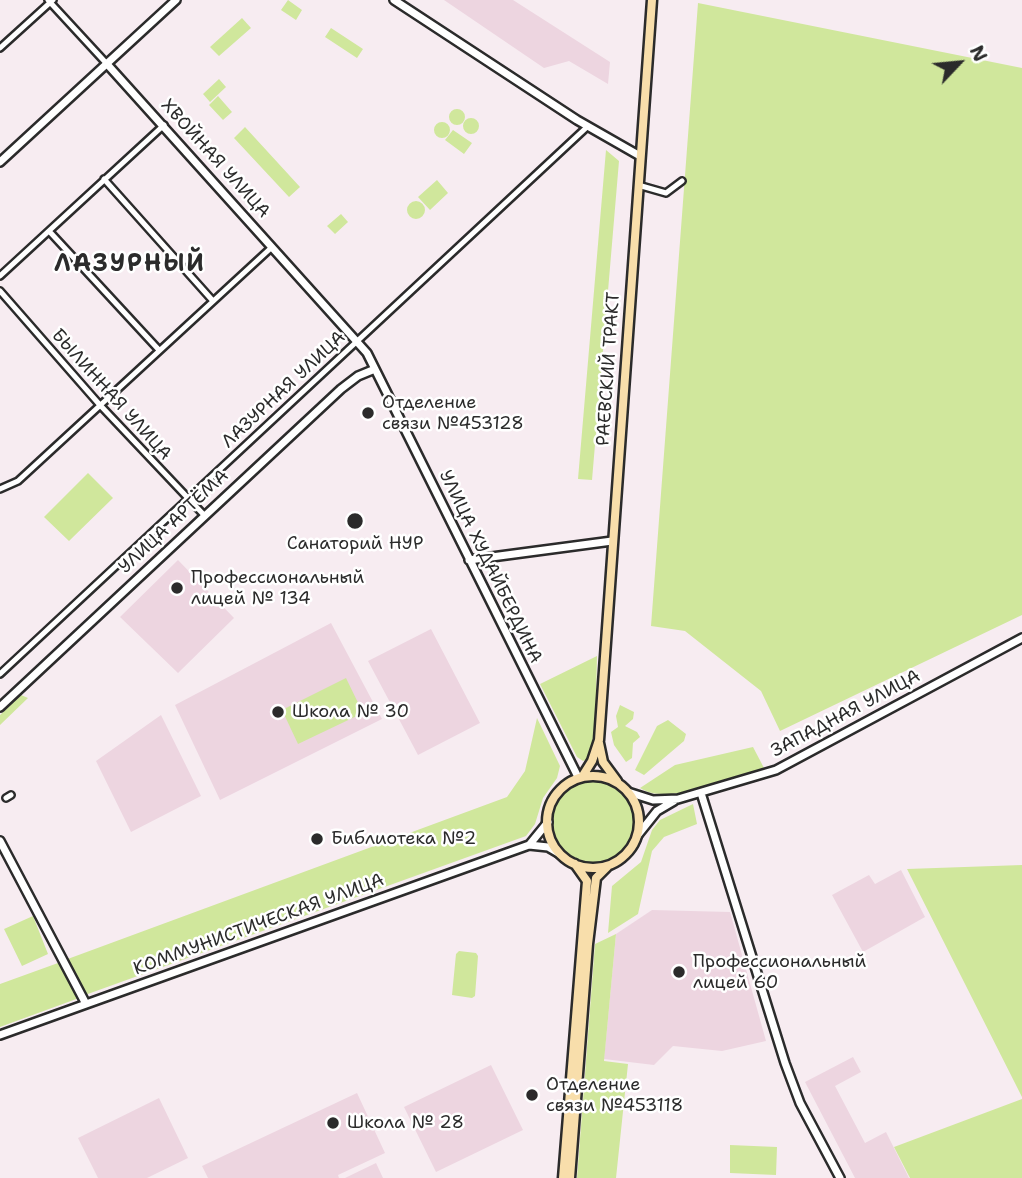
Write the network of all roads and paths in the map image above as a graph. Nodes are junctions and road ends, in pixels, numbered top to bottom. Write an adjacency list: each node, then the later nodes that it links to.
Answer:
1 (176, 0): 6 (main road)
2 (394, 0): 8 (main road)
3 (652, 0): 9 (main road, РАЕВСКИЙ ТРАКТ)
4 (50, 1): 5 (street); 6 (street, ХВОЙНАЯ УЛИЦА)
5 (0, 48)
6 (107, 64): 7 (main road, ХВОЙНАЯ УЛИЦА); 10 (main road)
7 (164, 125): 11 (street); 15 (main road, ХВОЙНАЯ УЛИЦА)
8 (587, 127): 9 (main road); 19 (street, ЛАЗУРНАЯ УЛИЦА)
9 (640, 156): 13 (main road, РАЕВСКИЙ ТРАКТ)
10 (0, 162)
11 (104, 179): 14 (street); 18 (street)
12 (682, 181): 13 (street)
13 (638, 185): 26 (main road, РАЕВСКИЙ ТРАКТ)
14 (49, 231): 16 (street); 20 (street)
15 (272, 247): 18 (street); 19 (main road, ХВОЙНАЯ УЛИЦА)
16 (0, 276)
17 (0, 291): 22 (street, БЫЛИННАЯ УЛИЦА)
18 (213, 301): 20 (street)
19 (357, 341): 21 (main road, УЛИЦА ХУДАЙБЕРДИНА); 24 (street, ЛАЗУРНАЯ УЛИЦА)
20 (159, 350): 22 (street)
21 (375, 369): 25 (main road, УЛИЦА АРТЁМА); 27 (main road, УЛИЦА ХУДАЙБЕРДИНА)
22 (99, 404): 23 (street); 24 (street, БЫЛИННАЯ УЛИЦА)
23 (0, 489)
24 (188, 499): 25 (street, БЫЛИННАЯ УЛИЦА); 29 (street, ЛАЗУРНАЯ УЛИЦА)
25 (204, 515): 30 (main road, УЛИЦА АРТЁМА)
26 (612, 541): 27 (main road); 31 (main road, РАЕВСКИЙ ТРАКТ)
27 (469, 560): 32 (main road, УЛИЦА ХУДАЙБЕРДИНА)
28 (1022, 638): 35 (main road, ЗАПАДНАЯ УЛИЦА)
29 (0, 674)
30 (0, 707)
31 (598, 740): 32 (main road, РАЕВСКИЙ ТРАКТ); 33 (main road, РАЕВСКИЙ ТРАКТ)
32 (580, 777): 33 (main road); 37 (main road)
33 (620, 784): 34 (main road)
34 (628, 792): 36 (main road, ЗАПАДНАЯ УЛИЦА); 38 (main road)
35 (701, 793): 36 (main road, ЗАПАДНАЯ УЛИЦА); 48 (main road)
36 (678, 799): 38 (main road, ЗАПАДНАЯ УЛИЦА)
37 (548, 822): 40 (main road); 41 (main road)
38 (638, 836): 43 (main road)
39 (0, 841): 44 (main road)
40 (529, 845): 41 (main road); 44 (main road, КОММУНИСТИЧЕСКАЯ УЛИЦА)
41 (560, 853): 42 (main road)
42 (575, 864): 43 (main road); 46 (main road)
43 (607, 867): 47 (main road)
44 (86, 1004): 45 (main road, КОММУНИСТИЧЕСКАЯ УЛИЦА)
45 (0, 1035)
46 (563, 1178)
47 (570, 1178)
48 (840, 1178)

